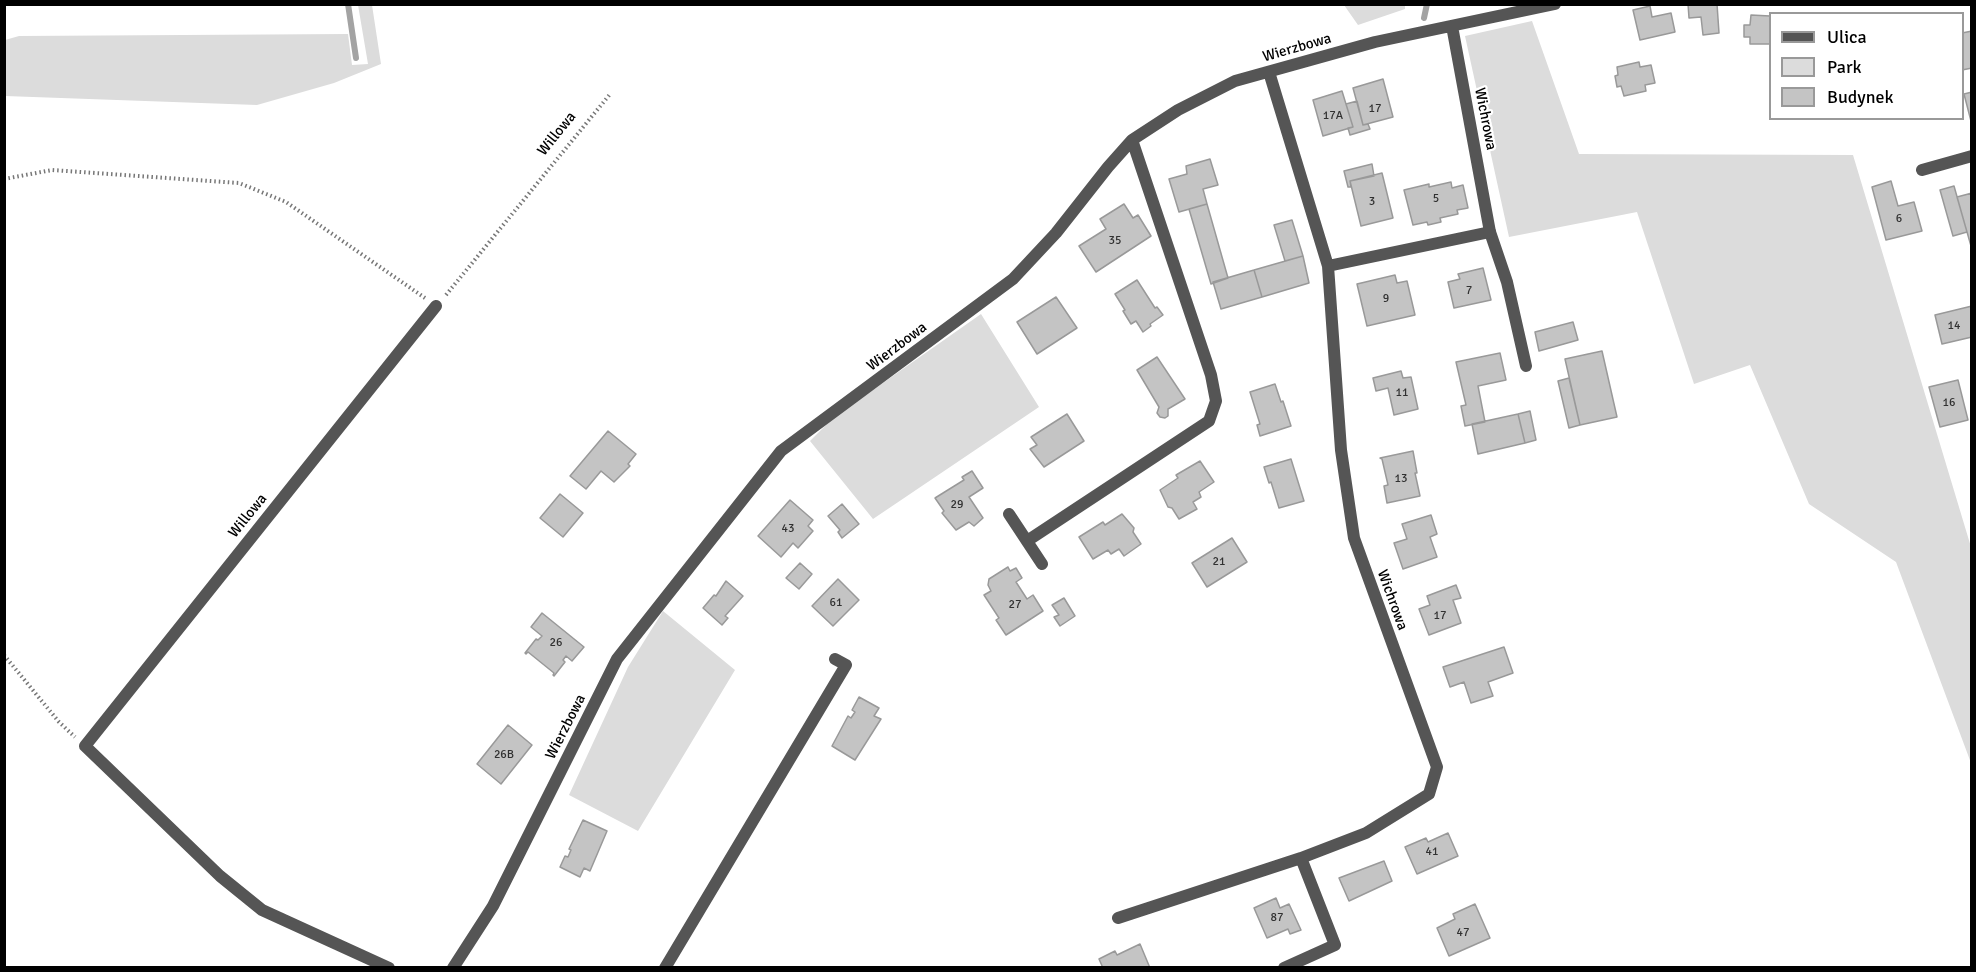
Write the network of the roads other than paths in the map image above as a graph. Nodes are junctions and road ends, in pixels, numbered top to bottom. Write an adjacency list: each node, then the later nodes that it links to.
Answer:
1 (1555, 4): 2 (street, Wierzbowa)
2 (1452, 26): 3 (street, Wierzbowa); 7 (street, Wichrowa)
3 (1269, 72): 4 (street, Wierzbowa); 8 (street, Wichrowa)
4 (1132, 140): 12 (street); 17 (street, Wierzbowa)
5 (1971, 156): 6 (street)
6 (1922, 170)
7 (1490, 232): 8 (street); 10 (street, Wichrowa)
8 (1328, 266): 15 (street, Wichrowa)
9 (436, 306): 18 (street, Willowa)
10 (1526, 366)
11 (1009, 514): 12 (street)
12 (1027, 542): 13 (street)
13 (1042, 564)
14 (835, 659): 19 (street)
15 (1300, 858): 16 (street, Wichrowa); 20 (street)
16 (1118, 918)
17 (458, 966)
18 (389, 968)
19 (665, 968)
20 (1284, 968)

